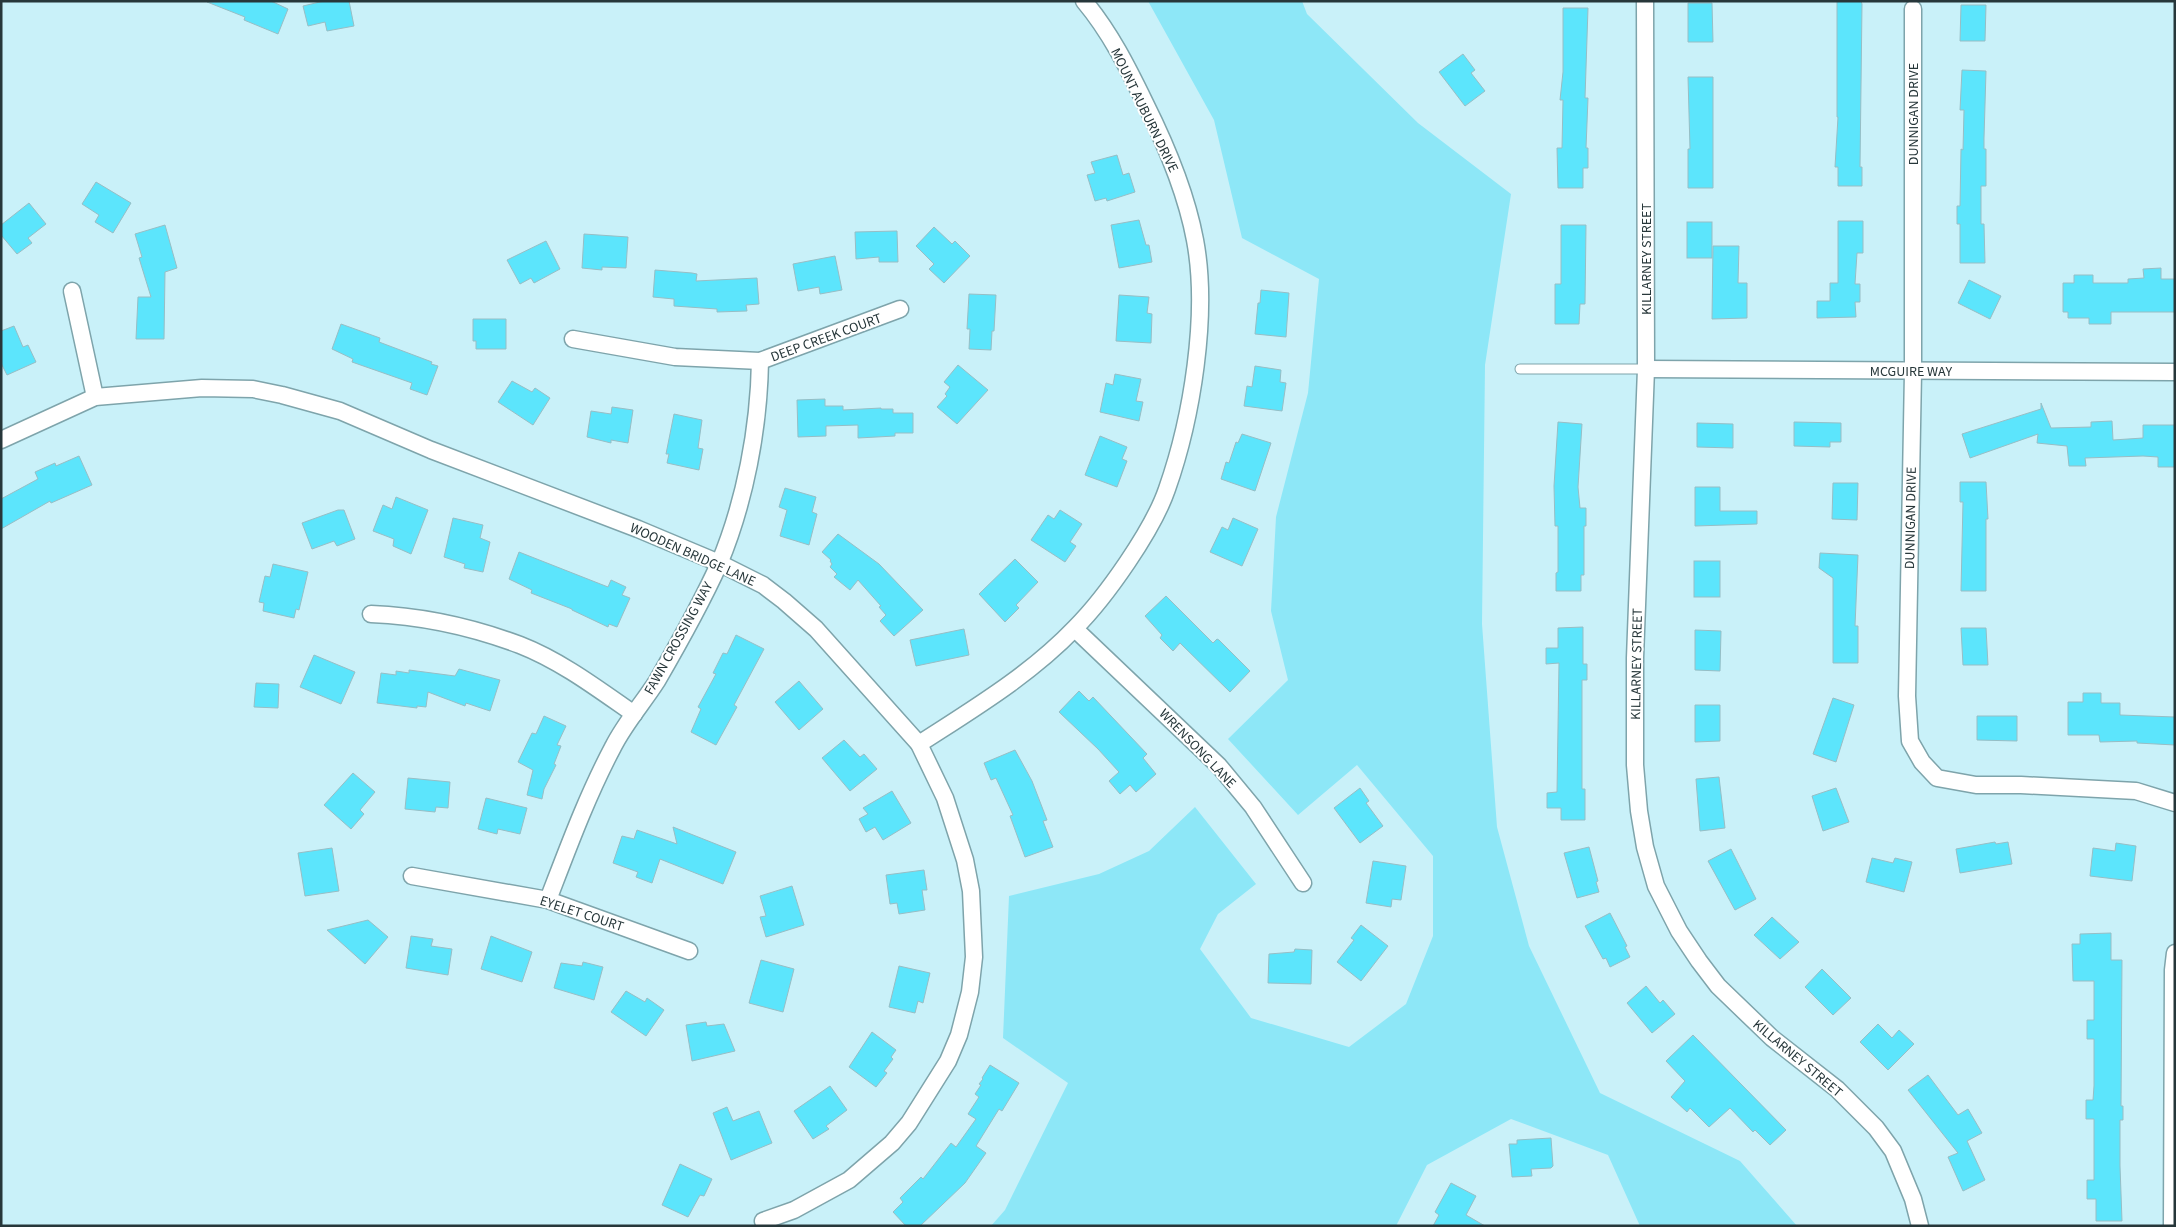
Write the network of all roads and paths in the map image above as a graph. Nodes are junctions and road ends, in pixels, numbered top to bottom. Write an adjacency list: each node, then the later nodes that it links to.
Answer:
1 (1084, 1): 16 (street, MOUNT AUBURN DRIVE)
2 (1645, 1): 8 (street, KILLARNEY STREET)
3 (1913, 9): 10 (street, DUNNIGAN DRIVE)
4 (72, 291): 12 (street)
5 (900, 309): 7 (street, DEEP CREEK COURT)
6 (573, 339): 7 (street, DEEP CREEK COURT)
7 (760, 361): 14 (street, FAWN CROSSING WAY)
8 (1646, 369): 9 (lane); 10 (street, MCGUIRE WAY); 26 (street, KILLARNEY STREET)
9 (1520, 370)
10 (1913, 372): 11 (street, MCGUIRE WAY); 19 (street, DUNNIGAN DRIVE)
11 (2175, 372)
12 (95, 397): 13 (street, WOODEN BRIDGE LANE); 14 (street, WOODEN BRIDGE LANE)
13 (1, 440)
14 (719, 563): 17 (street, FAWN CROSSING WAY); 18 (street, WOODEN BRIDGE LANE)
15 (371, 614): 17 (street)
16 (1075, 629): 18 (street, MOUNT AUBURN DRIVE); 21 (street, WRENSONG LANE)
17 (634, 714): 22 (street, FAWN CROSSING WAY)
18 (919, 744): 25 (street, WOODEN BRIDGE LANE)
19 (2175, 803)
20 (412, 876): 22 (street, EYELET COURT)
21 (1304, 883)
22 (548, 900): 23 (street, EYELET COURT)
23 (689, 951)
24 (2175, 953): 27 (street)
25 (763, 1221)
26 (1920, 1226)
27 (2172, 1226)

